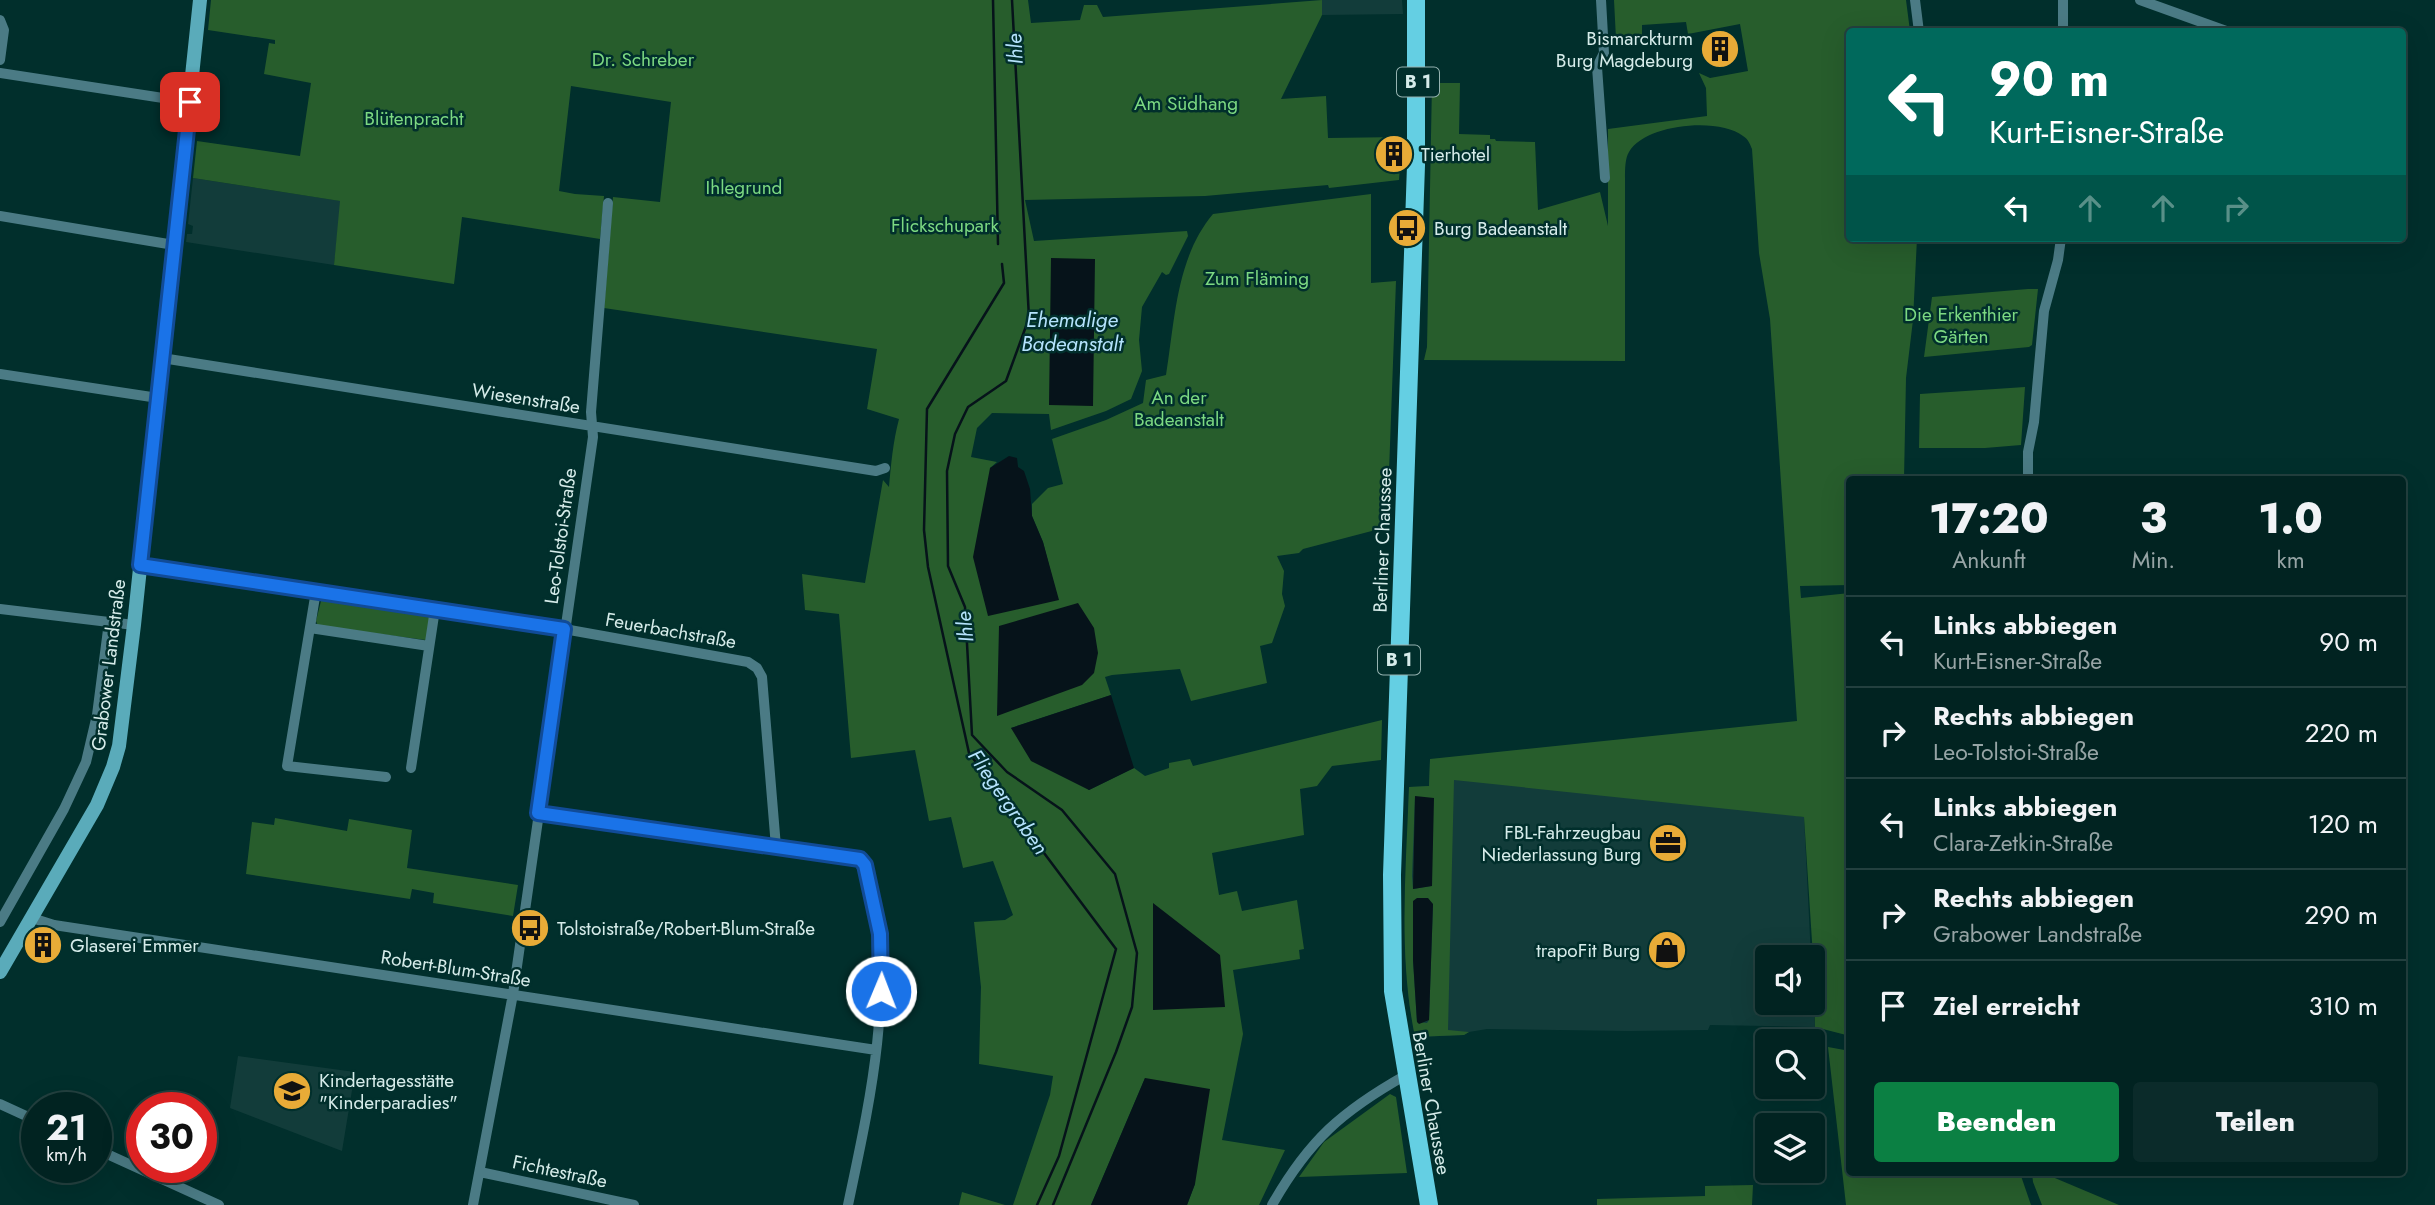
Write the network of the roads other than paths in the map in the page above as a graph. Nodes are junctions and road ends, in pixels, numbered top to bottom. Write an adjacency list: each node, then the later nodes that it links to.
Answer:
1 (200, 0): 13 (main road, Grabower Landstraße)
2 (1416, 0): 43 (main road, Berliner Chaussee / B 1)
3 (1601, 0): 14 (street)
4 (1915, 0): 8 (street)
5 (2063, 0): 9 (street)
6 (2140, 0): 10 (street)
7 (0, 20): 11 (street)
8 (1918, 28)
9 (2063, 28)
10 (2218, 28)
11 (0, 60)
12 (0, 74): 13 (street)
13 (190, 102): 18 (main road, Grabower Landstraße)
14 (1605, 178)
15 (608, 202): 22 (street, Leo-Tolstoi-Straße)
16 (0, 216): 18 (street)
17 (2060, 242): 24 (street)
18 (174, 245): 19 (main road, Grabower Landstraße)
19 (162, 358): 21 (main road, Grabower Landstraße); 22 (street, Wiesenstraße)
20 (0, 374): 21 (street)
21 (158, 398): 25 (main road, Grabower Landstraße)
22 (593, 426): 23 (street, Wiesenstraße); 32 (street, Leo-Tolstoi-Straße)
23 (884, 468)
24 (2028, 476)
25 (140, 565): 26 (street); 30 (main road, Grabower Landstraße)
26 (316, 591): 28 (street); 31 (street)
27 (0, 609): 29 (street)
28 (435, 609): 32 (street); 33 (street)
29 (109, 622): 30 (street); 39 (street, Grabower Landstraße)
30 (134, 625): 38 (main road, Grabower Landstraße)
31 (310, 628): 33 (street); 35 (street)
32 (564, 629): 36 (street, Leo-Tolstoi-Straße); 37 (street, Feuerbachstraße)
33 (429, 646): 34 (street)
34 (411, 768)
35 (386, 777)
36 (538, 813): 37 (street); 41 (street, Leo-Tolstoi-Straße)
37 (776, 847): 42 (street)
38 (32, 918): 40 (main road, Grabower Landstraße); 41 (street, Robert-Blum-Straße)
39 (0, 922)
40 (1, 969)
41 (513, 994): 42 (street, Robert-Blum-Straße); 47 (street, Leo-Tolstoi-Straße)
42 (876, 1050): 51 (street)
43 (1406, 1074): 52 (street); 53 (main road, Berliner Chaussee / B 1)
44 (0, 1104): 45 (street)
45 (21, 1114)
46 (112, 1156): 48 (street)
47 (480, 1172): 49 (street, Leo-Tolstoi-Straße); 50 (street, Fichtestraße)
48 (219, 1205)
49 (473, 1205)
50 (634, 1205)
51 (848, 1205)
52 (1272, 1205)
53 (1429, 1205)

